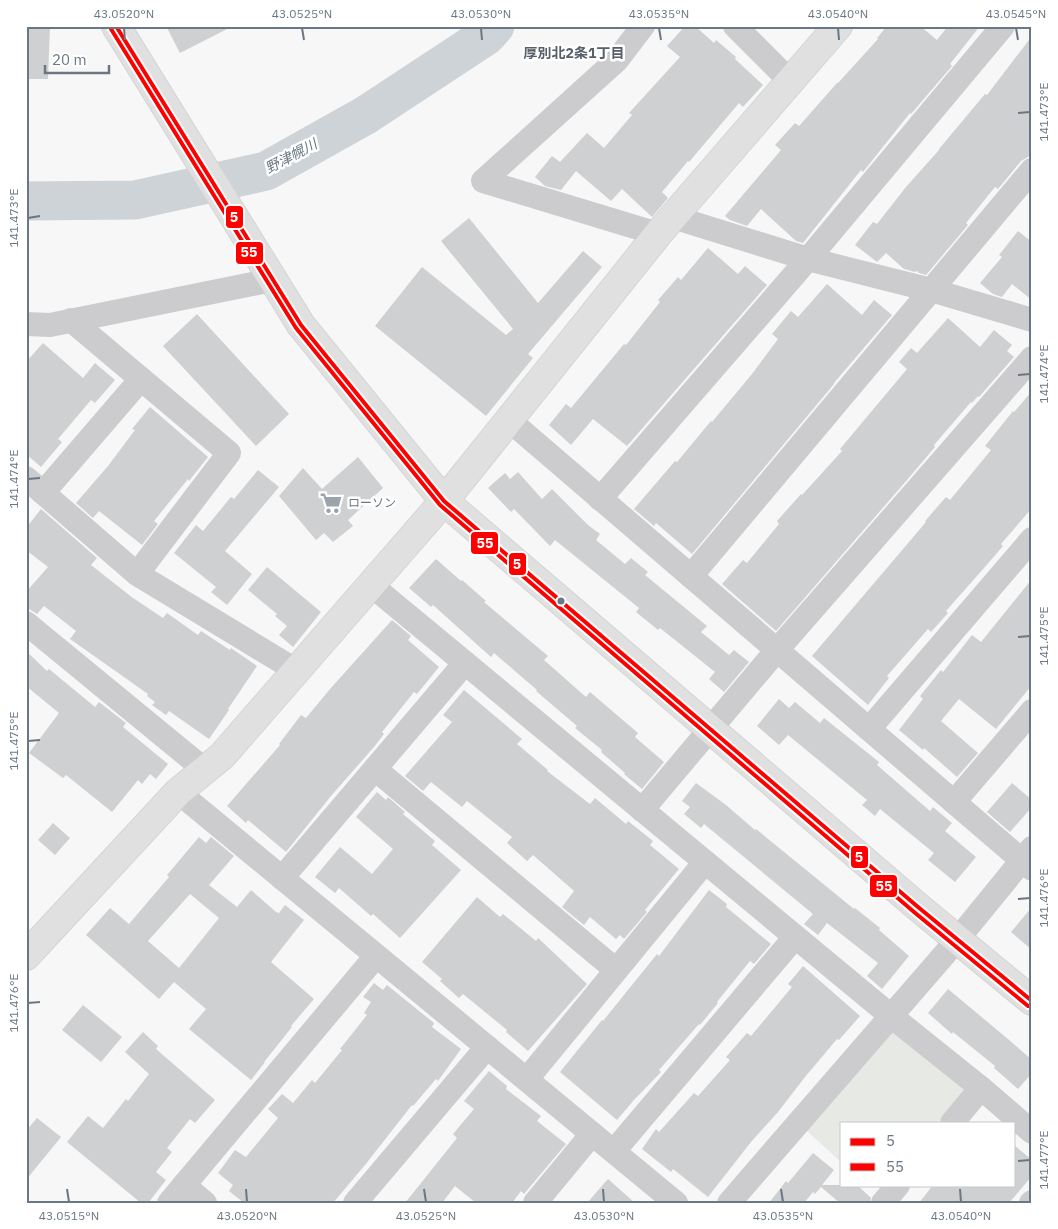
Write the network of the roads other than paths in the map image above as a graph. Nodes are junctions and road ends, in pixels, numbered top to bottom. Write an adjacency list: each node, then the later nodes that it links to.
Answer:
1 (116, 26): 10 (main road)
2 (643, 26): 8 (street)
3 (735, 26): 6 (street)
4 (838, 26): 6 (main road)
5 (1003, 26): 9 (street)
6 (790, 81): 8 (main road)
7 (1032, 170): 11 (street)
8 (665, 226): 9 (street); 17 (main road)
9 (808, 259): 11 (street); 19 (street)
10 (272, 280): 12 (street); 20 (main road)
11 (931, 290): 13 (street); 23 (street)
12 (71, 320): 14 (street); 16 (street)
13 (1032, 320)
14 (26, 324)
15 (1032, 358): 26 (street)
16 (141, 379): 18 (street); 22 (street)
17 (509, 420): 19 (street); 20 (main road)
18 (35, 486): 22 (street)
19 (600, 499): 23 (street)
20 (444, 501): 24 (main road); 30 (main road)
21 (1032, 539): 31 (street)
22 (137, 574): 28 (street)
23 (691, 576): 26 (street)
24 (371, 585): 27 (street); 28 (main road)
25 (26, 623): 33 (street)
26 (777, 650): 30 (street); 31 (street)
27 (465, 663): 32 (street); 36 (street)
28 (297, 671): 33 (main road)
29 (1032, 711): 35 (street)
30 (710, 729): 36 (street); 41 (main road)
31 (869, 729): 35 (street)
32 (375, 769): 39 (street); 44 (street)
33 (205, 770): 34 (main road)
34 (178, 792): 39 (street); 42 (main road)
35 (954, 802): 37 (street)
36 (642, 810): 38 (street)
37 (1028, 859): 41 (street)
38 (705, 862): 40 (street); 44 (street)
39 (282, 878): 43 (street)
40 (795, 937): 46 (street); 53 (street)
41 (957, 940): 45 (main road); 46 (street)
42 (26, 956)
43 (376, 956): 47 (street); 54 (street)
44 (616, 970): 48 (street)
45 (1032, 1001)
46 (891, 1016): 49 (street); 61 (street)
47 (487, 1047): 48 (street); 58 (street)
48 (527, 1079): 52 (street)
49 (981, 1088): 50 (street); 51 (street)
50 (953, 1122)
51 (1032, 1132)
52 (592, 1134): 53 (street); 59 (street)
53 (614, 1151): 60 (street)
54 (184, 1184): 56 (street); 57 (street)
55 (897, 1186): 62 (street)
56 (169, 1203)
57 (205, 1203)
58 (355, 1203)
59 (535, 1203)
60 (676, 1203)
61 (730, 1203)
62 (883, 1203)

